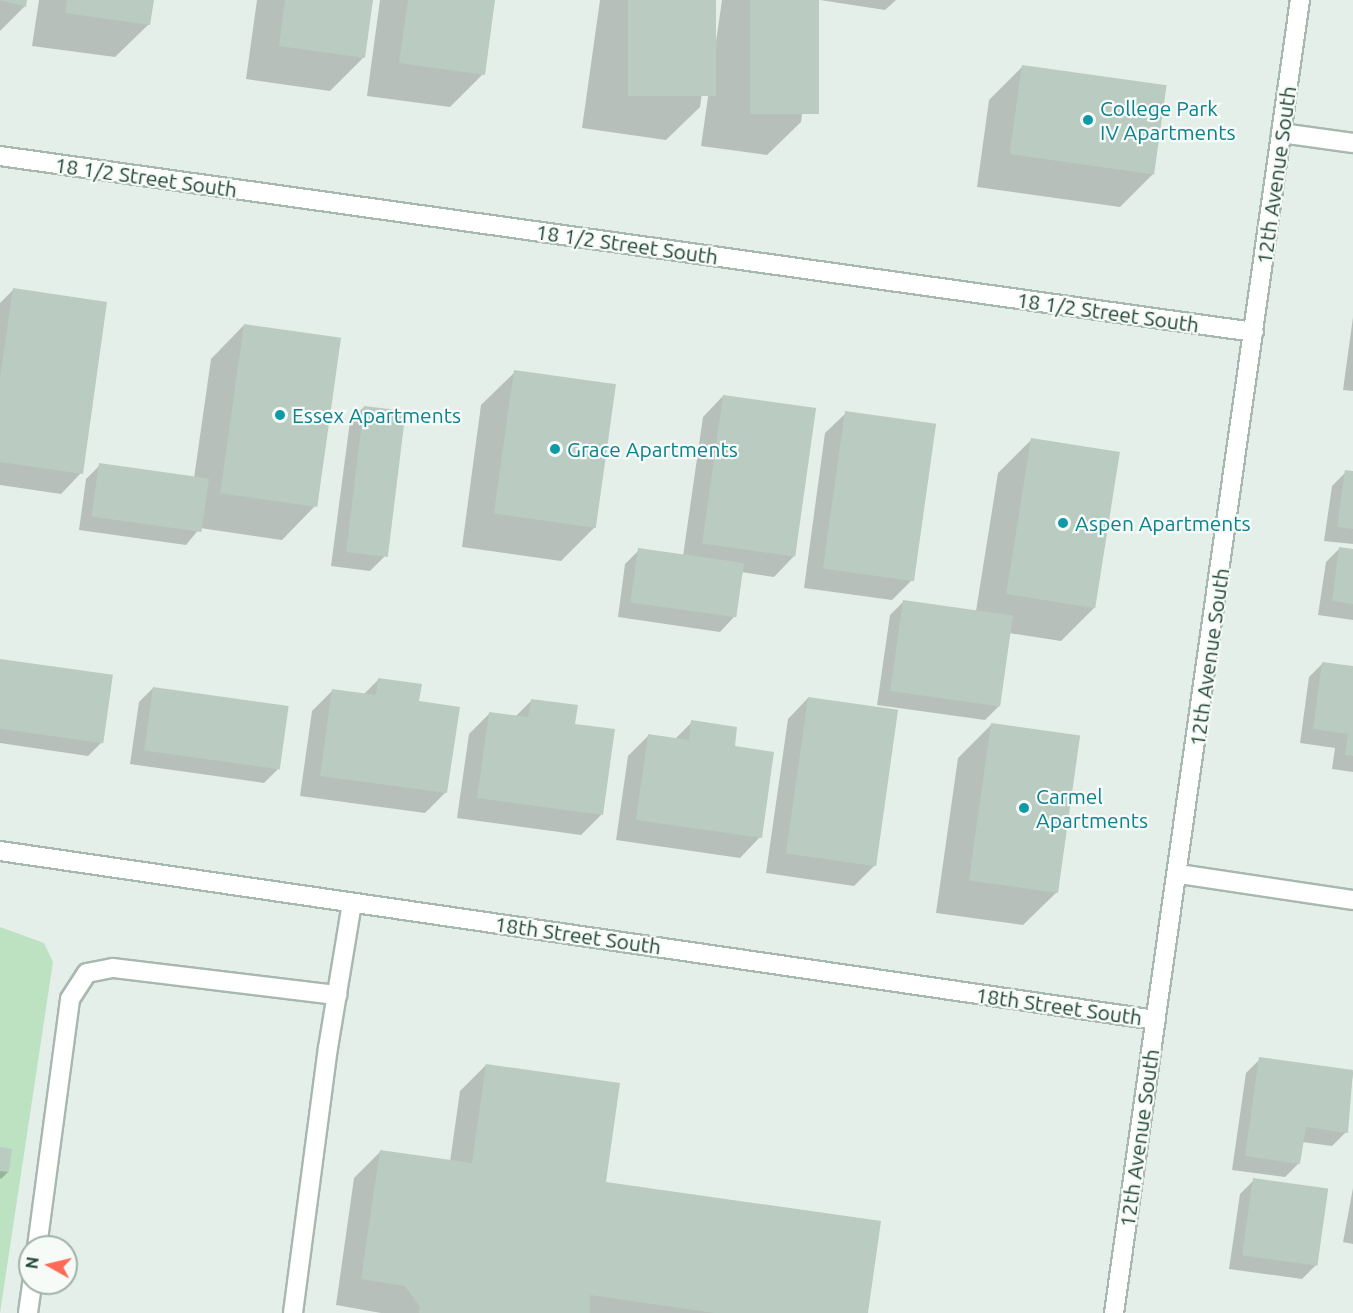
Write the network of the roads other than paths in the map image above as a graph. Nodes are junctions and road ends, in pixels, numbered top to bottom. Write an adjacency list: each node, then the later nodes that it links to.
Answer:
1 (1300, 0): 2 (street, 12th Avenue South)
2 (1281, 132): 3 (street); 5 (street, 12th Avenue South)
3 (1353, 143)
4 (0, 156): 5 (street, 18 1/2 Street South)
5 (1254, 332): 7 (street, 12th Avenue South)
6 (0, 851): 9 (street, 18th Street South)
7 (1179, 874): 8 (street); 11 (street, 12th Avenue South)
8 (1353, 900)
9 (352, 903): 10 (street); 11 (street, 18th Street South)
10 (337, 994): 12 (street); 15 (street)
11 (1156, 1020): 16 (street, 12th Avenue South)
12 (39, 1235)
13 (30, 1295): 14 (street)
14 (28, 1313)
15 (293, 1313)
16 (1114, 1313)

